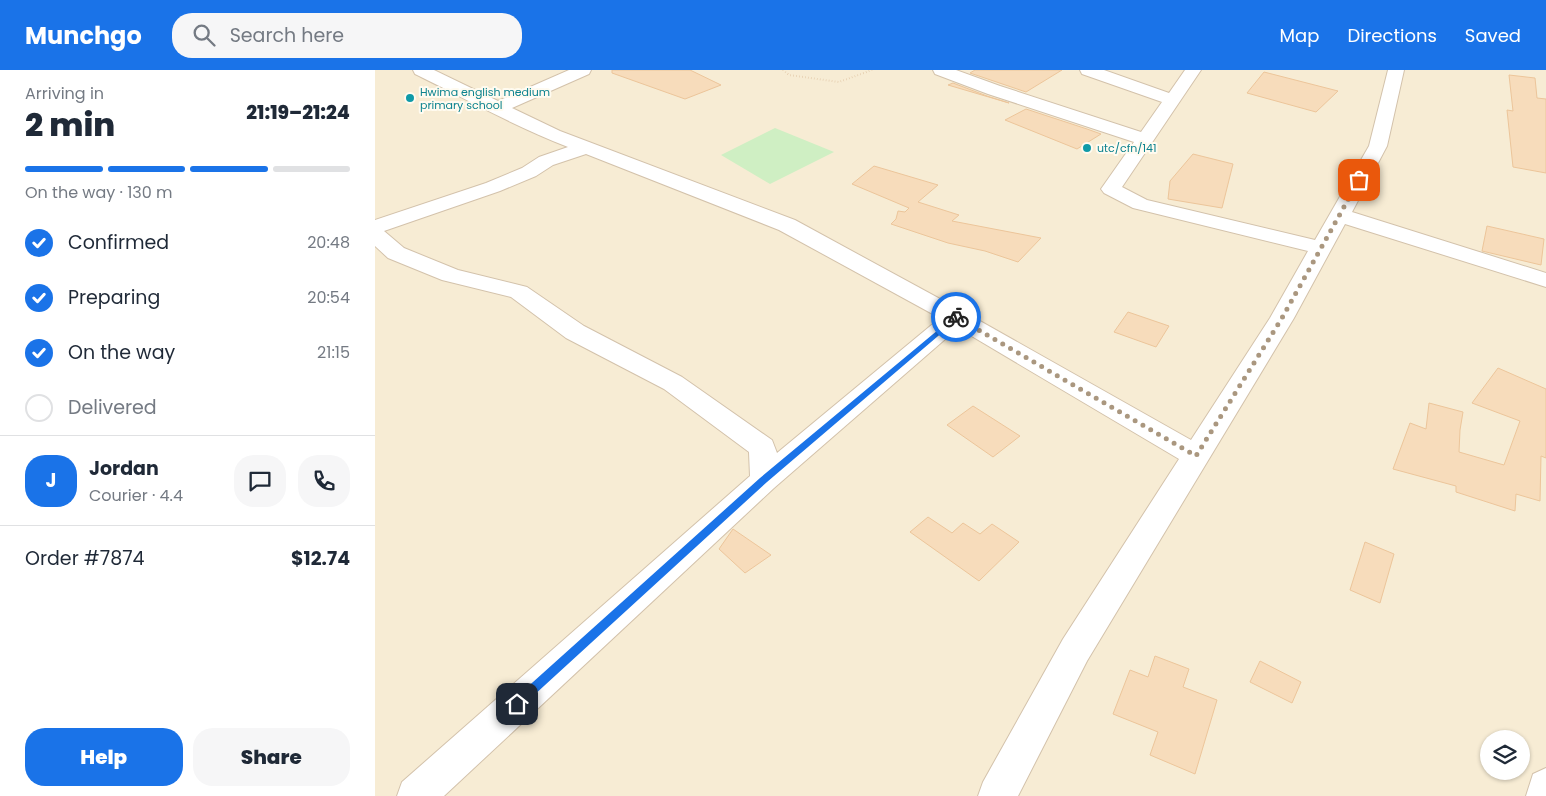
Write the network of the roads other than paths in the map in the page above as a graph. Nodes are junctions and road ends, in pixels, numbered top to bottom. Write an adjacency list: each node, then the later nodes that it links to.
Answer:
1 (421, 70): 8 (street)
2 (583, 70): 8 (street)
3 (941, 70): 9 (street)
4 (1088, 70): 7 (street)
5 (1193, 70): 7 (street)
6 (1396, 70): 11 (street)
7 (1172, 100): 9 (street)
8 (497, 108): 10 (street)
9 (1146, 140): 13 (street)
10 (586, 148): 12 (street); 15 (street)
11 (1340, 215): 13 (street); 14 (street)
12 (376, 227): 17 (street)
13 (1321, 248): 16 (street)
14 (1546, 280)
15 (957, 317): 16 (street); 17 (street)
16 (1196, 456): 20 (street)
17 (763, 480): 19 (street)
18 (1546, 787): 21 (street)
19 (416, 796)
20 (997, 796)
21 (1545, 796)

